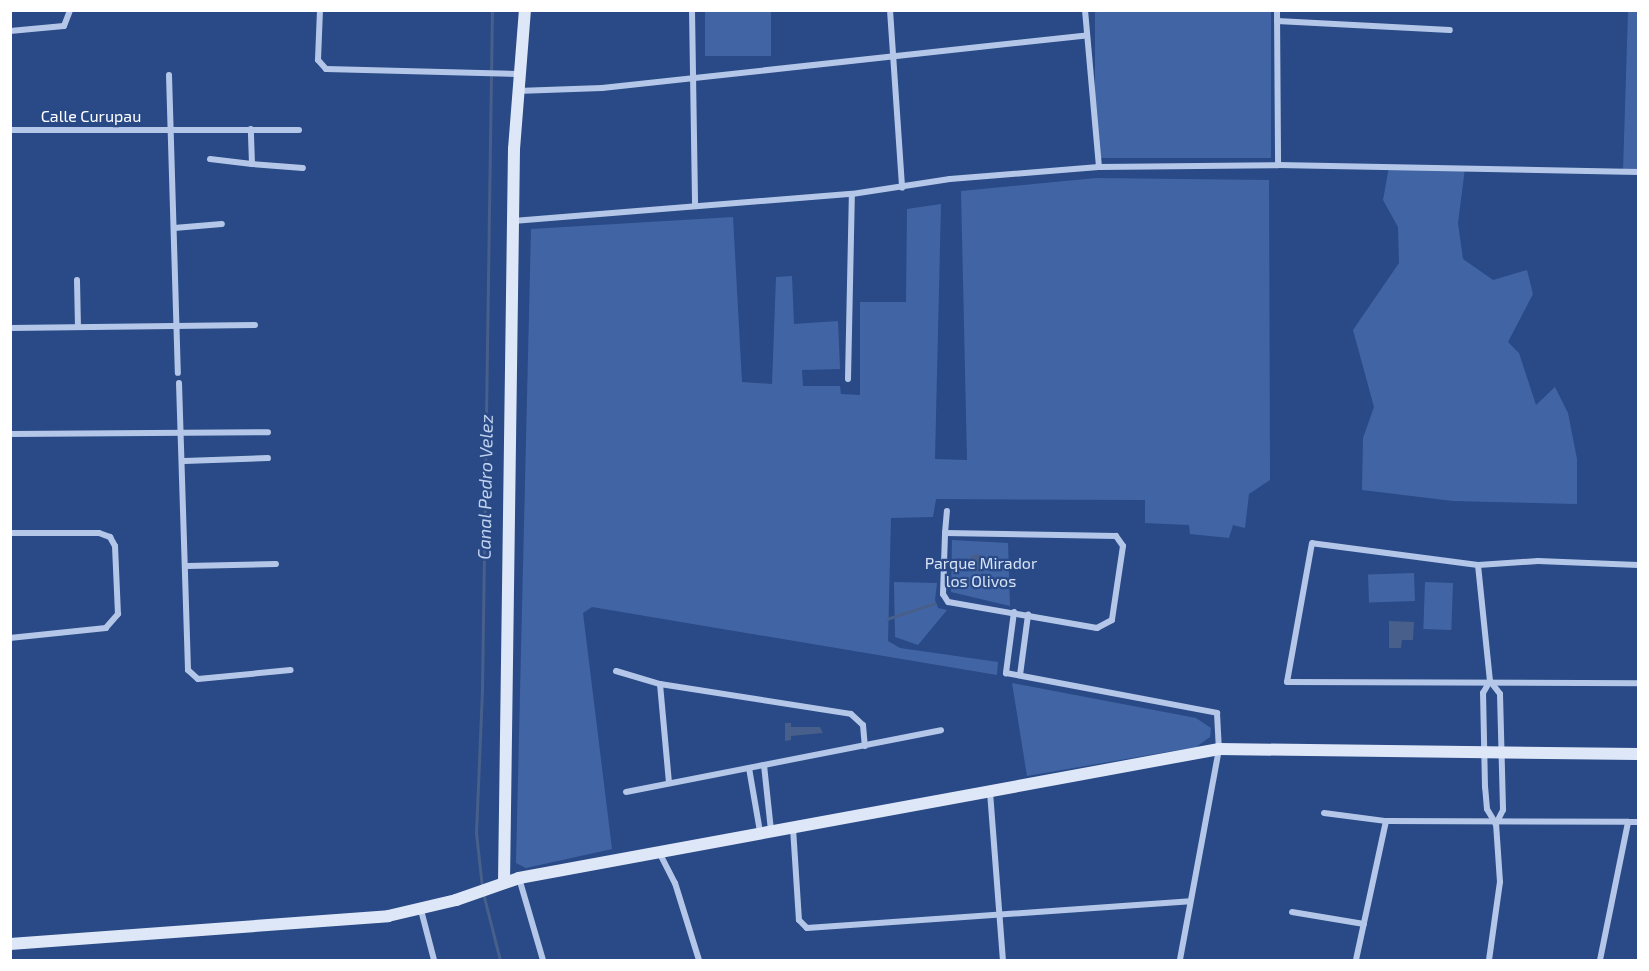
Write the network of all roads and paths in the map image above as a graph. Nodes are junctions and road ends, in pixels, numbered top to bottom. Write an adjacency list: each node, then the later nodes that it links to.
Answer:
1 (70, 10): 10 (street)
2 (320, 10): 13 (street)
3 (525, 10): 13 (street)
4 (692, 10): 15 (street)
5 (890, 10): 12 (street)
6 (1085, 10): 11 (street)
7 (1277, 10): 8 (street)
8 (1277, 21): 9 (street); 23 (street)
9 (1450, 30)
10 (10, 31)
11 (1086, 35): 12 (street); 24 (street)
12 (892, 58): 15 (street); 27 (street)
13 (512, 74): 16 (street)
14 (169, 75): 17 (street)
15 (691, 78): 16 (street); 29 (street)
16 (516, 91): 30 (street)
17 (171, 129): 18 (street, Calle Curupau); 19 (street, Calle Curupau); 32 (street)
18 (251, 129): 20 (street, Calle Curupau); 22 (street)
19 (10, 130)
20 (299, 130)
21 (210, 159): 22 (street)
22 (252, 164): 25 (street)
23 (1278, 165): 24 (street); 26 (street)
24 (1099, 167): 27 (street)
25 (303, 168)
26 (1638, 172)
27 (902, 188): 28 (street)
28 (852, 194): 29 (street); 39 (street)
29 (695, 205): 30 (street)
30 (513, 221): 82 (street)
31 (222, 224): 32 (street)
32 (174, 228): 35 (street)
33 (77, 280): 36 (street)
34 (255, 325): 35 (street)
35 (178, 326): 36 (street); 38 (street)
36 (78, 327): 37 (street)
37 (10, 328)
38 (178, 373)
39 (848, 379)
40 (179, 383): 42 (street)
41 (268, 432): 42 (street)
42 (182, 433): 43 (street); 45 (street)
43 (10, 434)
44 (268, 458): 45 (street)
45 (184, 460): 51 (street)
46 (947, 511): 48 (street)
47 (10, 533): 55 (street)
48 (945, 533): 53 (street); 54 (street)
49 (276, 564): 51 (street)
50 (1478, 565): 52 (street); 59 (street); 59 (street)
51 (187, 566): 56 (street)
52 (1638, 566)
53 (1014, 612): 54 (street); 58 (street)
54 (1028, 615): 58 (street)
55 (10, 638)
56 (291, 670)
57 (616, 671): 61 (street)
58 (1020, 675): 64 (street)
59 (1490, 681): 60 (street); 65 (street); 66 (street)
60 (1638, 683)
61 (660, 684): 63 (street); 70 (street)
62 (941, 730): 63 (street)
63 (865, 746): 68 (street)
64 (1219, 749): 65 (street); 72 (street); 83 (street)
65 (1485, 752): 66 (street); 77 (street)
66 (1503, 752): 67 (street); 77 (street)
67 (1638, 754)
68 (764, 765): 69 (street); 79 (street)
69 (749, 768): 70 (street); 79 (street)
70 (669, 782): 71 (street)
71 (626, 792)
72 (990, 792): 78 (street); 86 (street)
73 (1324, 813): 74 (street)
74 (1386, 821): 77 (street); 87 (street)
75 (1628, 822): 76 (street); 77 (street); 96 (street)
76 (1638, 822)
77 (1496, 824): 95 (street)
78 (793, 828): 79 (street); 86 (street)
79 (766, 832): 80 (street)
80 (658, 852): 81 (street); 91 (street)
81 (519, 878): 82 (street); 90 (street)
82 (504, 883): 84 (street)
83 (1190, 901): 86 (street); 93 (street)
84 (421, 910): 88 (street); 89 (street)
85 (1292, 912): 87 (street)
86 (1000, 913): 92 (street)
87 (1364, 924): 94 (street)
88 (10, 944)
89 (434, 960)
90 (543, 960)
91 (699, 960)
92 (1003, 960)
93 (1180, 960)
94 (1356, 960)
95 (1489, 960)
96 (1600, 960)

